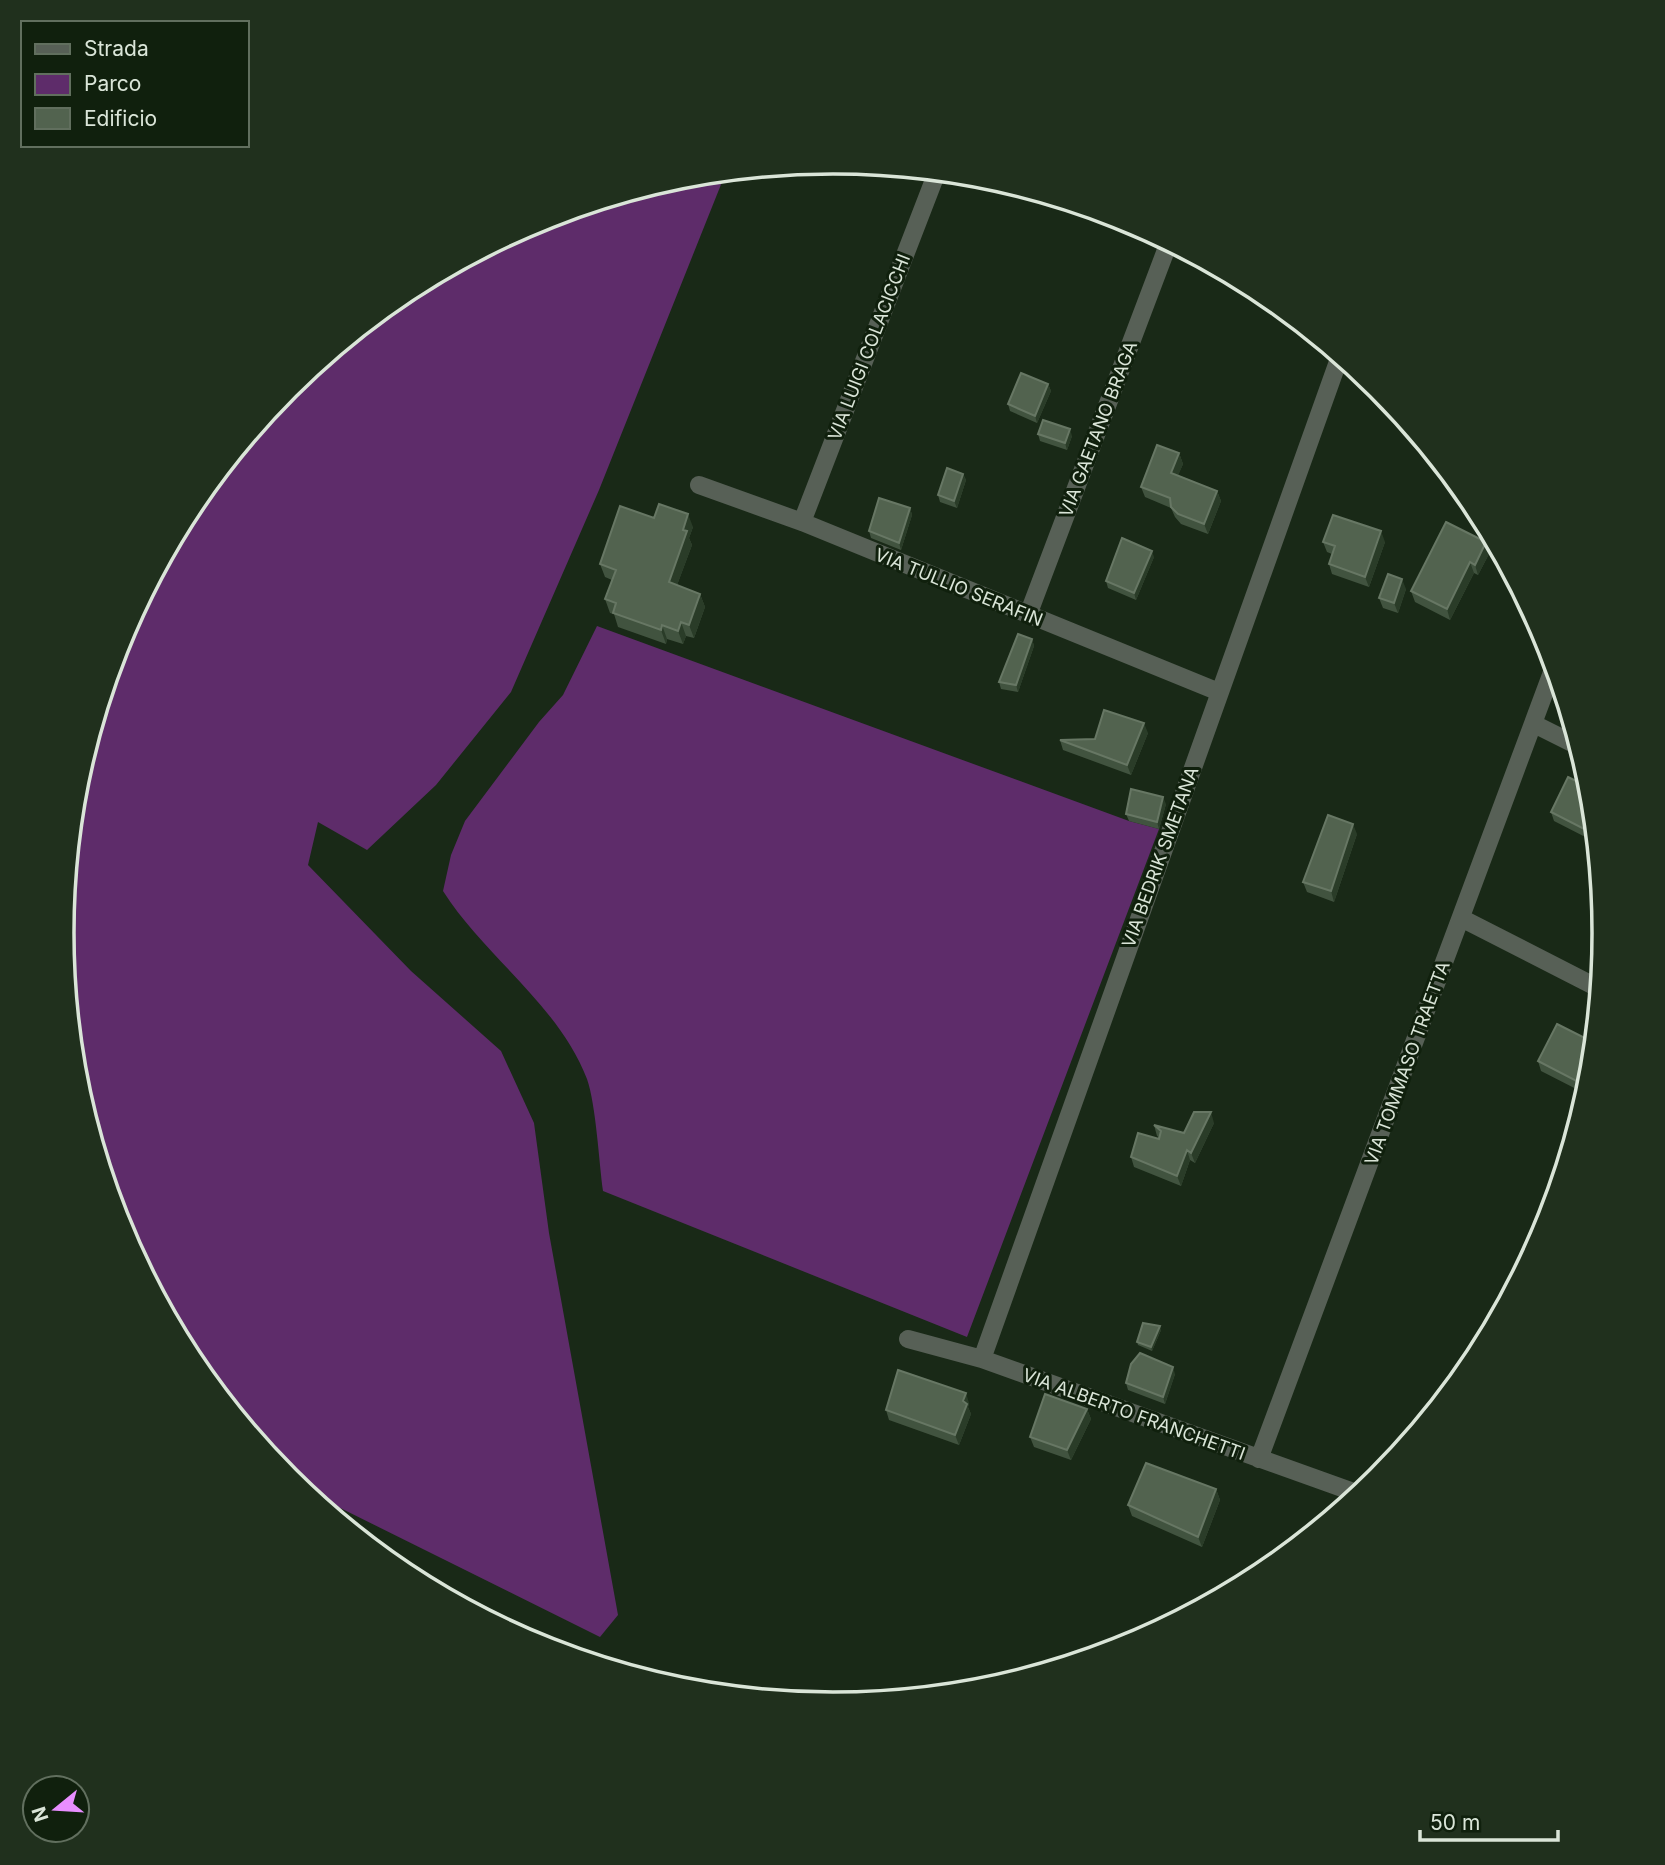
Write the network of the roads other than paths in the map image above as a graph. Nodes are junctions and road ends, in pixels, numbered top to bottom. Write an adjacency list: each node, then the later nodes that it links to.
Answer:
1 (934, 180): 5 (street, VIA LUIGI COLACICCHI)
2 (1166, 251): 6 (street, VIA GAETANO BRAGA)
3 (1337, 365): 8 (street, VIA BEDRIK SMETANA)
4 (699, 485): 5 (street, VIA TULLIO SERAFIN)
5 (802, 522): 6 (street, VIA TULLIO SERAFIN)
6 (1028, 615): 8 (street, VIA TULLIO SERAFIN)
7 (1549, 682): 9 (street, VIA TOMMASO TRAETTA)
8 (1219, 692): 14 (street, VIA BEDRIK SMETANA)
9 (1534, 724): 10 (street); 11 (street, VIA TOMMASO TRAETTA)
10 (1567, 741)
11 (1461, 918): 12 (street); 15 (street, VIA TOMMASO TRAETTA)
12 (1590, 984)
13 (908, 1339): 14 (street, VIA ALBERTO FRANCHETTI)
14 (982, 1359): 15 (street, VIA ALBERTO FRANCHETTI)
15 (1259, 1459): 16 (street, VIA ALBERTO FRANCHETTI)
16 (1348, 1489)

